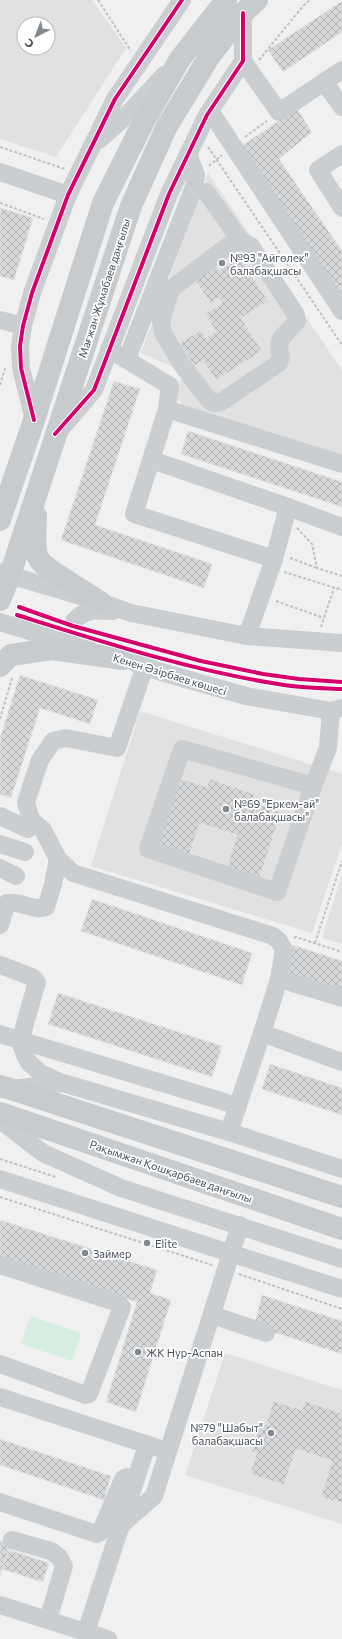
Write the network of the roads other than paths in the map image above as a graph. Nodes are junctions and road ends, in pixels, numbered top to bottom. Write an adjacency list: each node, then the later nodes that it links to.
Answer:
1 (182, 0): 10 (street)
2 (226, 0): 4 (main road)
3 (250, 6): 5 (street); 27 (main road, Мағжан Жұмабаев даңғылы)
4 (180, 59): 10 (street); 26 (main road)
5 (247, 66): 7 (street); 9 (street)
6 (342, 70): 7 (street)
7 (324, 82): 8 (street)
8 (342, 108)
9 (210, 111): 11 (street); 18 (street)
10 (93, 146): 15 (street)
11 (188, 154): 21 (street); 22 (street)
12 (342, 154): 16 (street)
13 (0, 172): 15 (street)
14 (206, 192): 17 (street)
15 (68, 195): 20 (street)
16 (342, 208)
17 (241, 241): 23 (street); 23 (street)
18 (342, 311)
19 (0, 320): 20 (street)
20 (23, 326): 26 (street)
21 (109, 349): 22 (street); 27 (street)
22 (127, 359): 24 (street)
23 (182, 364): 24 (street)
24 (170, 386): 25 (street)
25 (167, 409): 29 (street); 30 (street)
26 (34, 420): 31 (main road)
27 (55, 434): 28 (main road, Мағжан Жұмабаев даңғылы)
28 (48, 458): 37 (main road, Мағжан Жұмабаев даңғылы); 39 (main road)
29 (152, 460): 34 (street); 36 (street)
30 (342, 464)
31 (16, 474): 32 (main road); 33 (main road)
32 (0, 493)
33 (0, 520)
34 (292, 523): 35 (street); 36 (street)
35 (342, 527)
36 (282, 559): 42 (street)
37 (5, 574): 38 (main road, Мағжан Жұмабаев даңғылы); 39 (street)
38 (0, 600)
39 (100, 602): 40 (street)
40 (132, 613): 42 (street); 44 (street)
41 (0, 622): 44 (street, Кенен Әзірбаев көшесі)
42 (247, 636): 43 (street)
43 (342, 643)
44 (93, 651): 45 (street, Кенен Әзірбаев көшесі)
45 (122, 659): 46 (street, Кенен Әзірбаев көшесі); 47 (main road)
46 (145, 666): 48 (street, Кенен Әзірбаев көшесі); 55 (street)
47 (7, 670)
48 (337, 710): 49 (street)
49 (335, 750): 50 (street)
50 (313, 786): 50 (street)
51 (0, 816): 52 (street)
52 (28, 829)
53 (0, 844): 54 (street)
54 (25, 852)
55 (58, 859): 58 (street); 60 (street)
56 (0, 868): 57 (street)
57 (16, 876)
58 (0, 925)
59 (0, 965): 64 (street)
60 (279, 978): 61 (street); 62 (street)
61 (342, 998)
62 (262, 1033): 65 (street); 68 (street)
63 (0, 1034): 64 (street)
64 (20, 1041): 66 (street); 68 (street)
65 (342, 1062)
66 (63, 1083): 67 (street); 71 (street)
67 (6, 1088): 74 (main road)
68 (238, 1106): 71 (street)
69 (0, 1113): 76 (main road, Рақымжан Қошқарбаев даңғылы)
70 (0, 1120): 75 (street)
71 (229, 1132): 72 (street)
72 (342, 1169)
73 (0, 1179): 78 (street)
74 (342, 1197)
75 (240, 1225): 77 (street); 78 (street)
76 (342, 1229)
77 (342, 1259)
78 (229, 1262): 80 (street); 81 (street)
79 (0, 1265): 83 (street)
80 (342, 1288)
81 (212, 1315): 82 (street); 86 (street)
82 (266, 1333)
83 (0, 1364)
84 (0, 1397): 85 (street)
85 (147, 1445): 86 (street); 87 (street)
86 (168, 1451): 89 (street)
87 (134, 1482): 88 (street); 89 (street)
88 (0, 1502)
89 (120, 1526): 93 (street)
90 (12, 1540): 92 (street)
91 (0, 1605): 92 (street)
92 (48, 1620): 93 (street)
93 (86, 1632): 94 (street)
94 (108, 1639)

